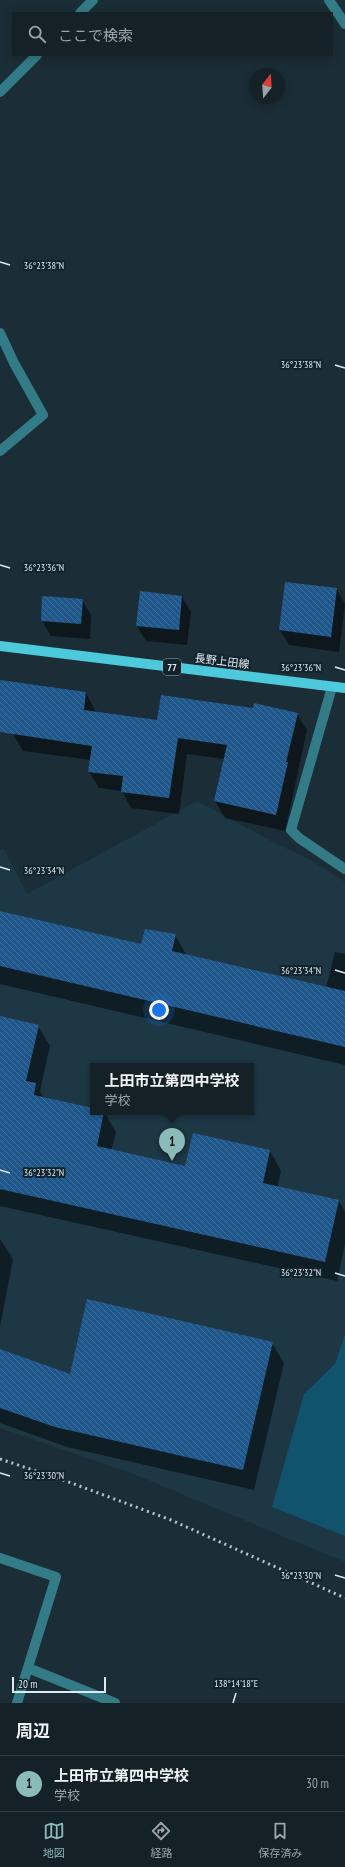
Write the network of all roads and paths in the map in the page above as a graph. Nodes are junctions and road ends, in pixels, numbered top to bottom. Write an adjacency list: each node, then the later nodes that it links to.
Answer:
1 (93, 0): 3 (street)
2 (329, 0): 4 (street)
3 (81, 12)
4 (345, 24)
5 (36, 56): 6 (street)
6 (0, 92)
7 (0, 333): 8 (street)
8 (0, 451)
9 (0, 646): 10 (main road, 長野上田線 / 77)
10 (332, 687): 11 (main road, 長野上田線 / 77); 12 (street)
11 (345, 688)
12 (345, 869)
13 (0, 1558): 14 (street)
14 (28, 1668): 15 (street); 16 (street)
15 (17, 1703)
16 (115, 1703)

